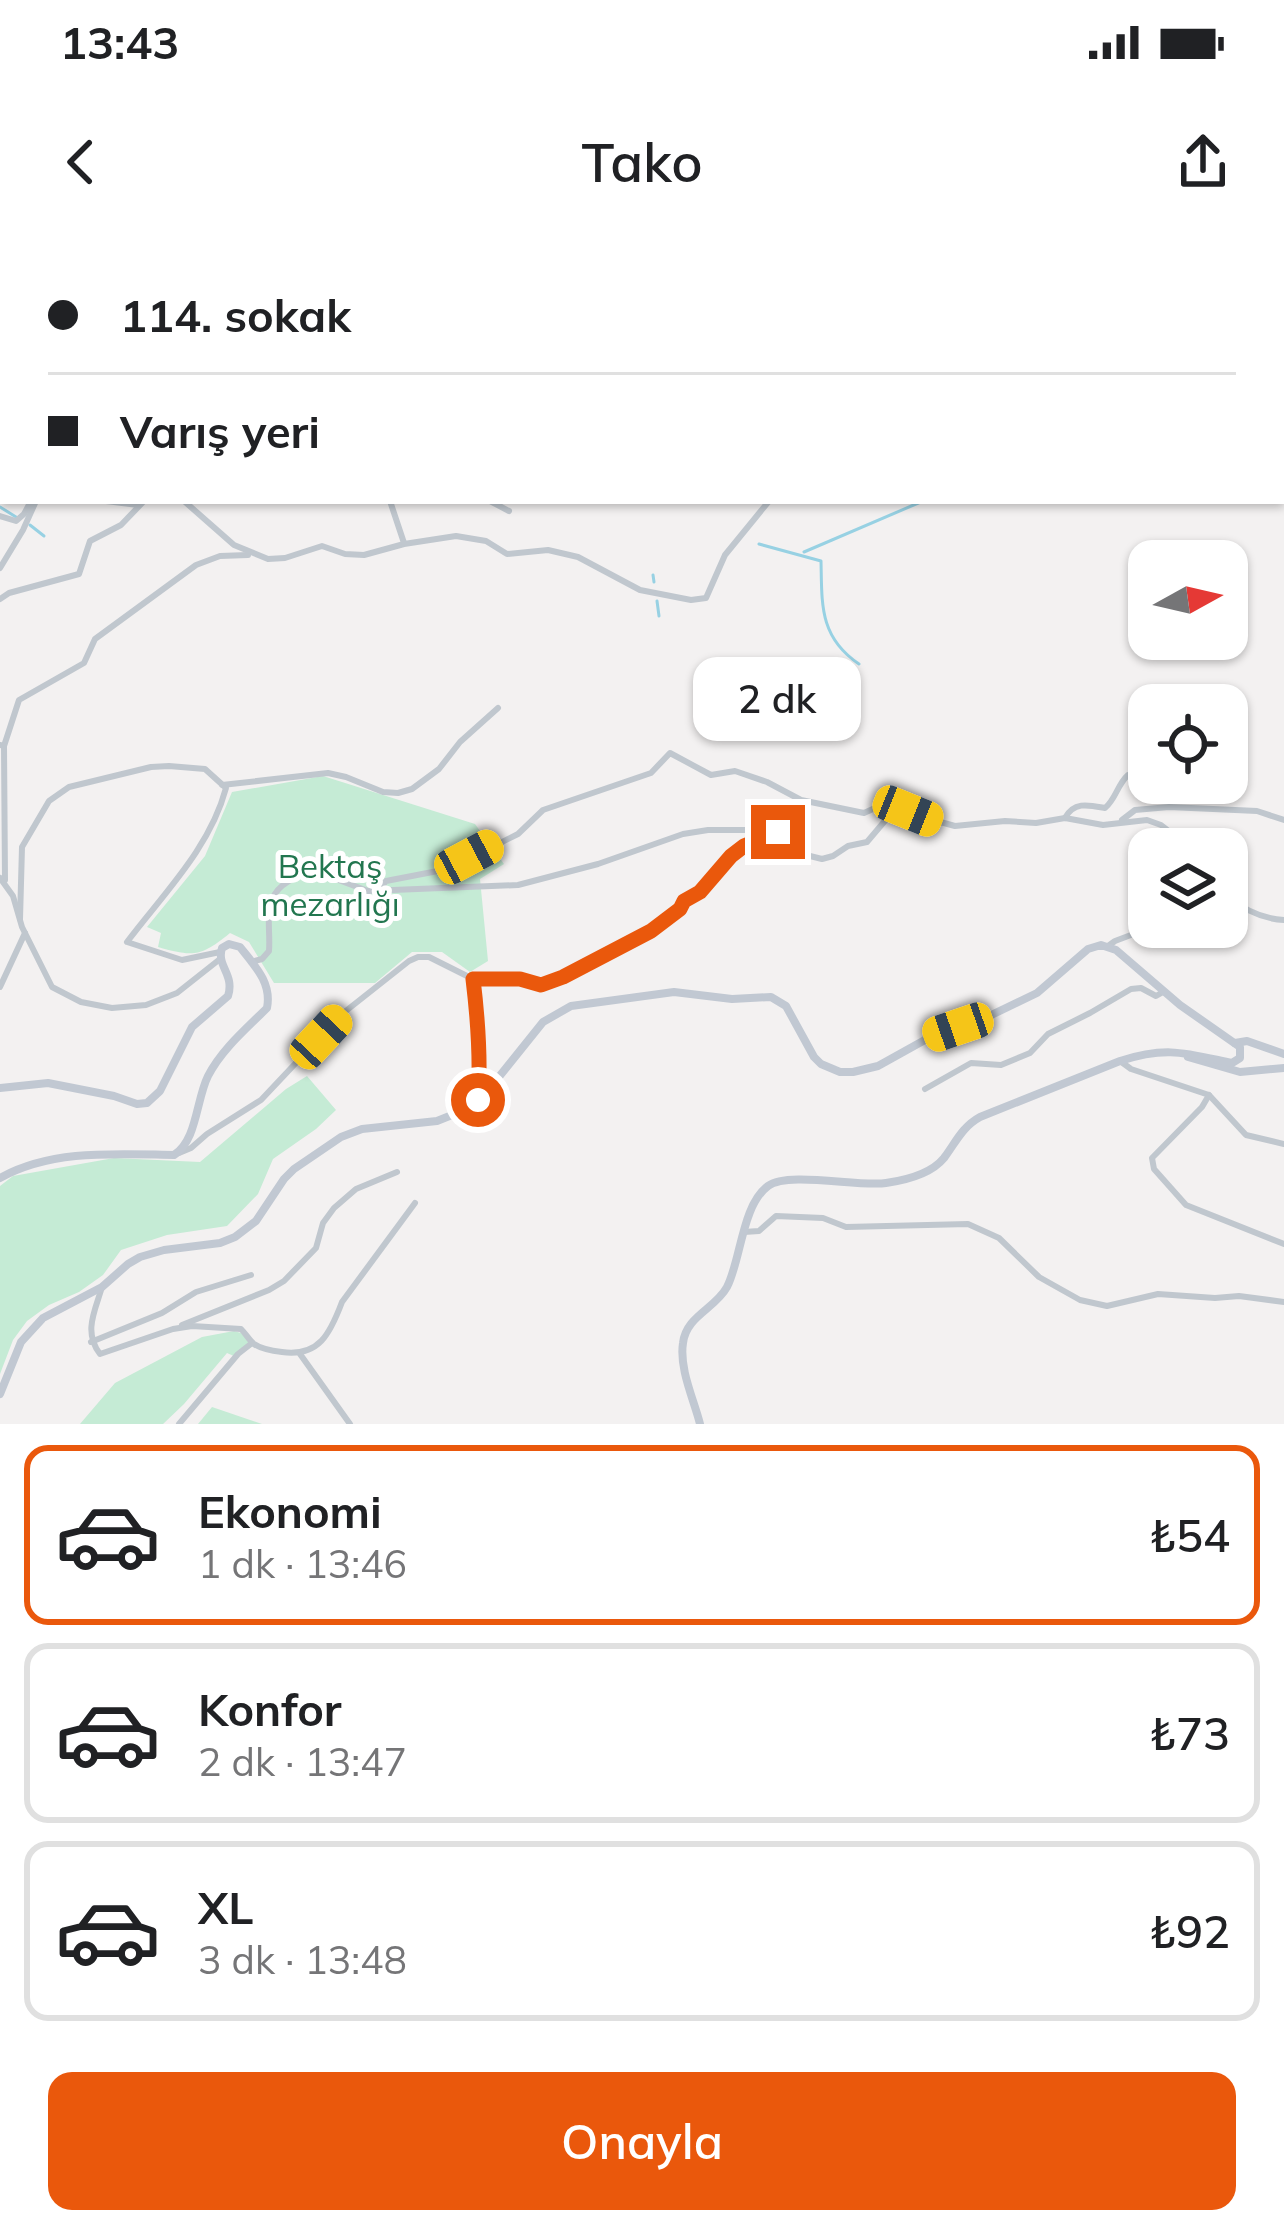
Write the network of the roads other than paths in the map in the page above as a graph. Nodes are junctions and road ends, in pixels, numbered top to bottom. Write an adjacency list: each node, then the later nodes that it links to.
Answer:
1 (30, 504): 9 (street)
2 (32, 504): 12 (street)
3 (140, 504): 13 (street)
4 (187, 504): 11 (street)
5 (391, 504): 10 (street)
6 (496, 504): 8 (street)
7 (767, 504): 10 (street)
8 (509, 511)
9 (0, 516)
10 (404, 544): 11 (street)
11 (253, 554): 15 (street)
12 (0, 568)
13 (0, 598)
14 (498, 707): 17 (street)
15 (2, 745): 24 (street)
16 (1128, 775): 19 (street)
17 (222, 785): 27 (street); 32 (street)
18 (889, 816): 19 (street); 23 (street); 25 (street)
19 (1065, 818): 21 (street)
20 (1284, 820): 21 (street)
21 (1120, 823): 22 (street)
22 (1162, 828)
23 (778, 832): 25 (street); 34 (street)
24 (3, 880): 27 (street)
25 (377, 891): 33 (street)
26 (1248, 910): 28 (street)
27 (20, 919): 29 (street)
28 (1284, 920)
29 (25, 933): 32 (street); 35 (street)
30 (1128, 936): 31 (street)
31 (1108, 946): 36 (street); 48 (street)
32 (220, 955): 33 (street); 45 (street)
33 (251, 962): 50 (street)
34 (473, 979): 48 (street); 50 (street)
35 (0, 987)
36 (1163, 992): 40 (street); 46 (street)
37 (1257, 1045): 38 (street); 40 (street); 40 (street)
38 (1268, 1049): 41 (street); 44 (street)
39 (1183, 1052): 40 (street); 42 (street); 44 (street)
40 (1240, 1053): 44 (street)
41 (1284, 1054)
42 (1120, 1060): 47 (street); 54 (street)
43 (1284, 1068): 44 (street)
44 (1263, 1070)
45 (0, 1088)
46 (925, 1089)
47 (1209, 1096): 49 (street); 55 (street)
48 (478, 1100): 57 (street)
49 (1284, 1144)
50 (179, 1153): 52 (street)
51 (397, 1172): 59 (street)
52 (0, 1178)
53 (415, 1203): 62 (street)
54 (744, 1232): 58 (street); 66 (street)
55 (1284, 1244)
56 (251, 1275): 60 (street)
57 (102, 1287): 60 (street); 63 (street)
58 (1284, 1303)
59 (173, 1329): 60 (street); 61 (street)
60 (91, 1342)
61 (252, 1343): 62 (street); 64 (street)
62 (300, 1354): 65 (street)
63 (0, 1394)
64 (179, 1424)
65 (350, 1424)
66 (700, 1424)

